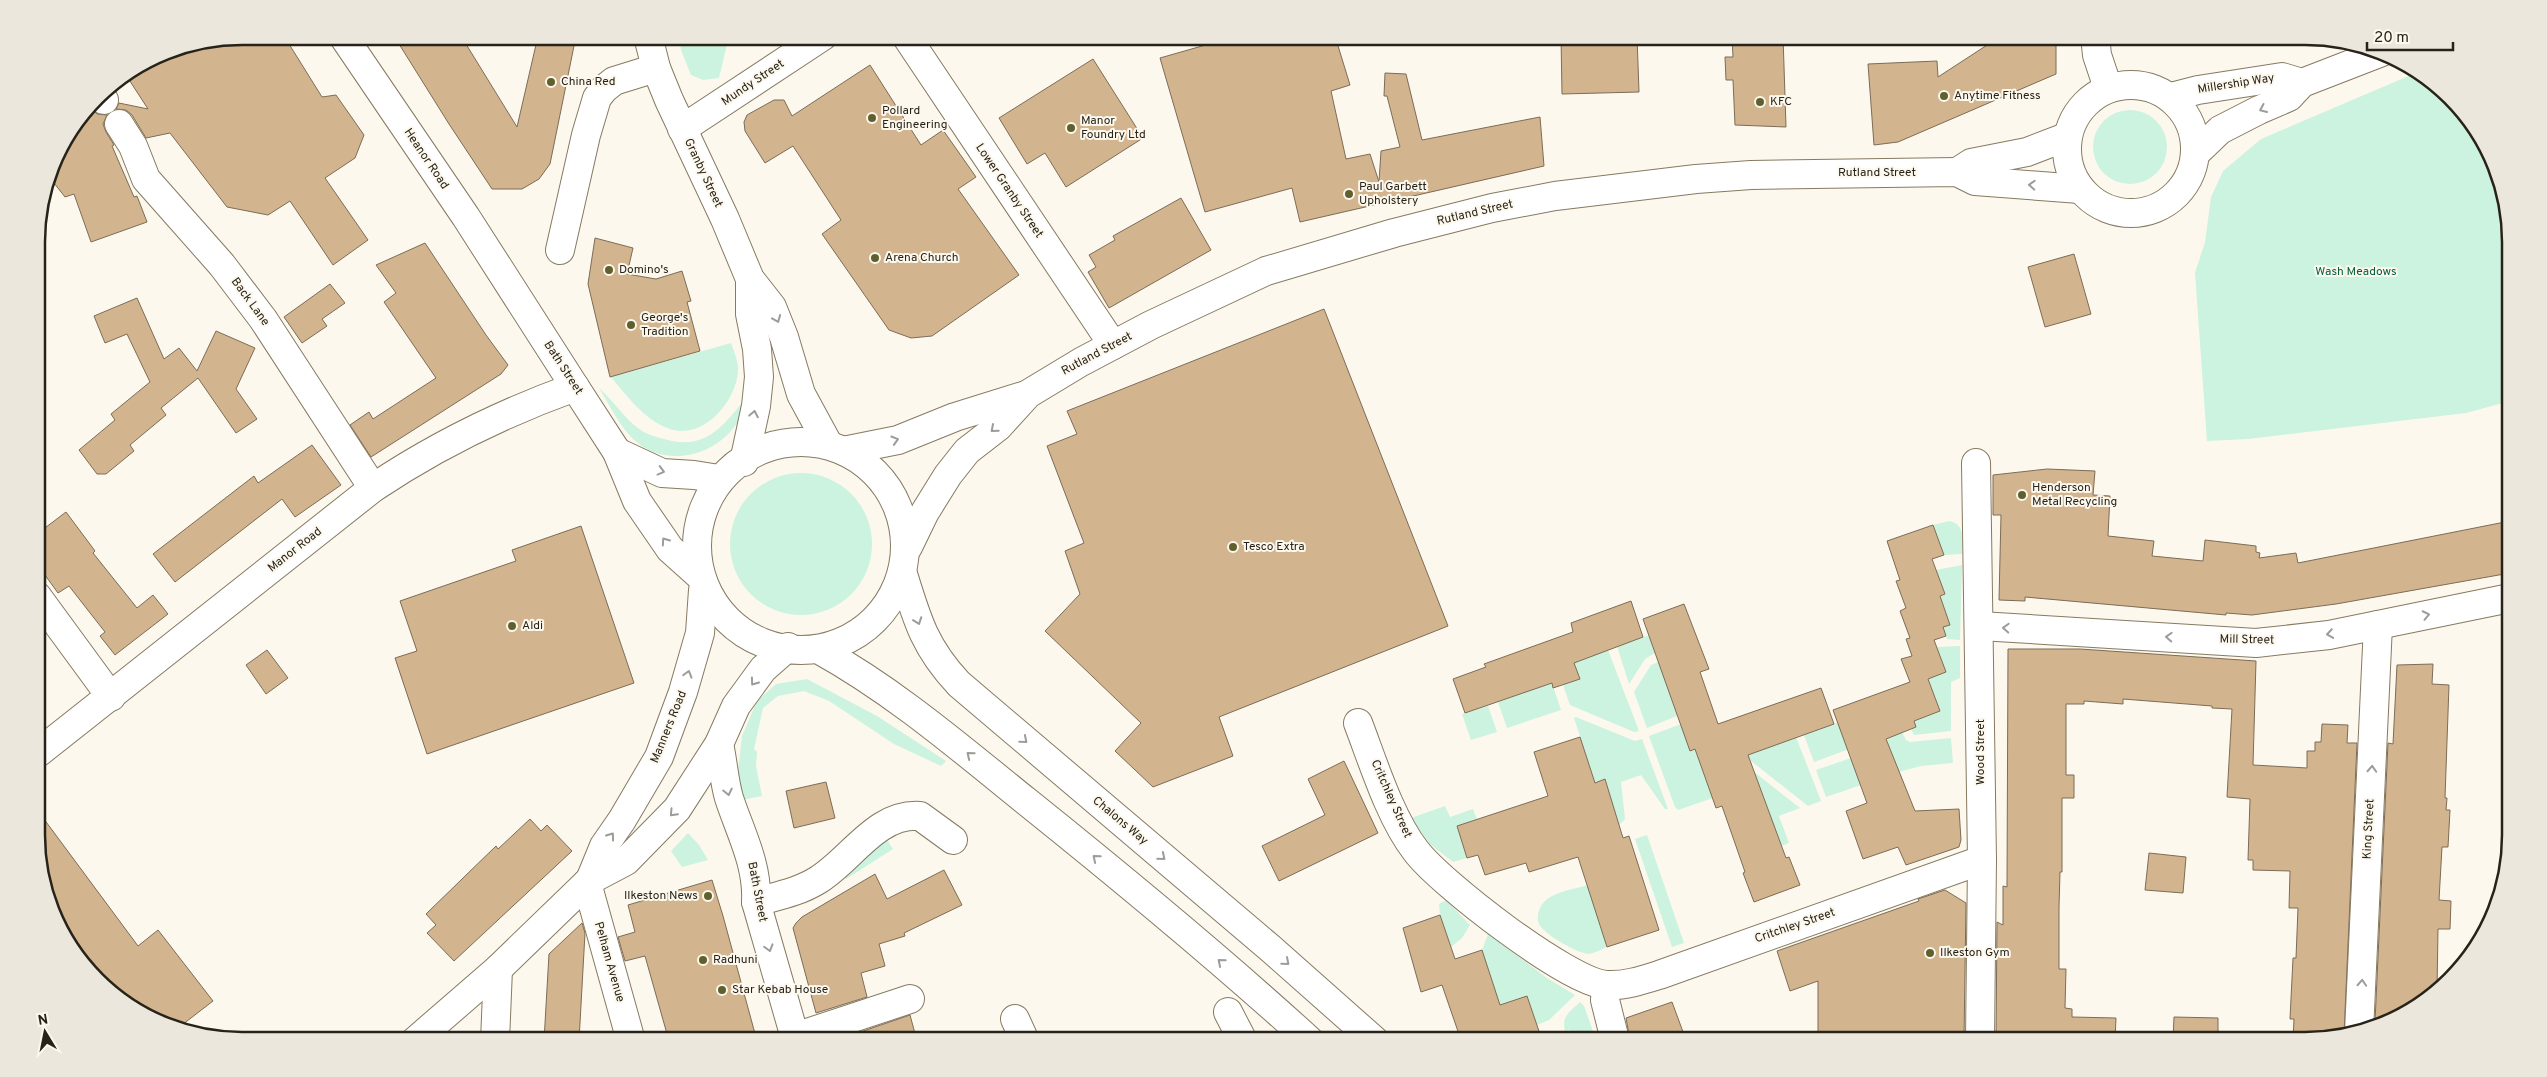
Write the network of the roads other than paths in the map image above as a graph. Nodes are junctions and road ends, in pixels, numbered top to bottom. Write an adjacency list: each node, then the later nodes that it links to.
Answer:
1 (349, 45): 19 (street, Heanor Road)
2 (650, 45): 7 (street, Granby Street)
3 (809, 45): 12 (street, Mundy Street)
4 (912, 45): 20 (street, Lower Granby Street)
5 (2096, 45): 9 (street)
6 (2371, 56): 8 (street, Millership Way)
7 (656, 68): 12 (street, Granby Street); 17 (street)
8 (2302, 82): 10 (street, Millership Way); 14 (street, Millership Way, one-way to 14)
9 (2108, 88): 10 (street); 13 (street)
10 (2171, 97): 14 (street)
11 (119, 124): 28 (street, Back Lane)
12 (682, 129): 18 (street, Granby Street)
13 (2066, 137): 15 (street, Rutland Street); 16 (street)
14 (2196, 153): 16 (street)
15 (1956, 172): 16 (street, Rutland Street, one-way to 15); 20 (street, Rutland Street)
16 (2080, 190)
17 (560, 250)
18 (750, 279): 23 (street, Granby Street, one-way to 23); 25 (street, Granby Street, one-way to 18)
19 (507, 284): 21 (street, Bath Street)
20 (1113, 346): 22 (street, Rutland Street)
21 (575, 386): 24 (street, Bath Street); 28 (street, Manor Road)
22 (1028, 394): 23 (street, Rutland Street, one-way to 22); 29 (street, Rutland Street, one-way to 29)
23 (837, 446): 25 (street, Rutland Street); 29 (street)
24 (617, 452): 27 (street, one-way to 27); 31 (street, Bath Street, one-way to 24)
25 (744, 462): 27 (street, Rutland Street)
26 (1976, 463): 35 (street, Wood Street)
27 (719, 479): 31 (street, Manners Road)
28 (373, 488): 38 (street, Manor Road)
29 (908, 547): 30 (street, Rutland Street)
30 (903, 574): 37 (street); 58 (street, Chalons Way, one-way to 58)
31 (701, 583): 36 (street, Bath Street); 44 (street, Manners Road, one-way to 31)
32 (2502, 600): 34 (street, Mill Street, one-way to 32)
33 (45, 606): 38 (street)
34 (2378, 625): 35 (street, Mill Street, one-way to 35); 50 (street, King Street, one-way to 34)
35 (1980, 626): 43 (street, Wood Street)
36 (788, 647): 37 (street, Bath Street); 40 (street, Manners Road, one-way to 40)
37 (818, 649): 57 (street, one-way to 37)
38 (111, 697): 41 (street, Manor Road)
39 (1358, 723): 47 (street, Critchley Street)
40 (720, 744): 44 (street, Manners Road, one-way to 44); 45 (street, Bath Street, one-way to 45)
41 (45, 748)
42 (953, 840): 45 (street)
43 (1982, 860): 47 (street, Critchley Street); 60 (street, Wood Street)
44 (588, 881): 46 (street, Manners Road); 53 (street, Pelham Avenue)
45 (756, 902): 54 (street, Bath Street, one-way to 54)
46 (498, 969): 51 (street, Manners Road); 52 (street)
47 (1606, 985): 59 (street)
48 (910, 999): 55 (street)
49 (1228, 1012): 56 (street)
50 (2359, 1024)
51 (426, 1032)
52 (495, 1032)
53 (629, 1032)
54 (793, 1032)
55 (815, 1032)
56 (1239, 1032)
57 (1301, 1032)
58 (1366, 1032)
59 (1613, 1032)
60 (1980, 1032)

